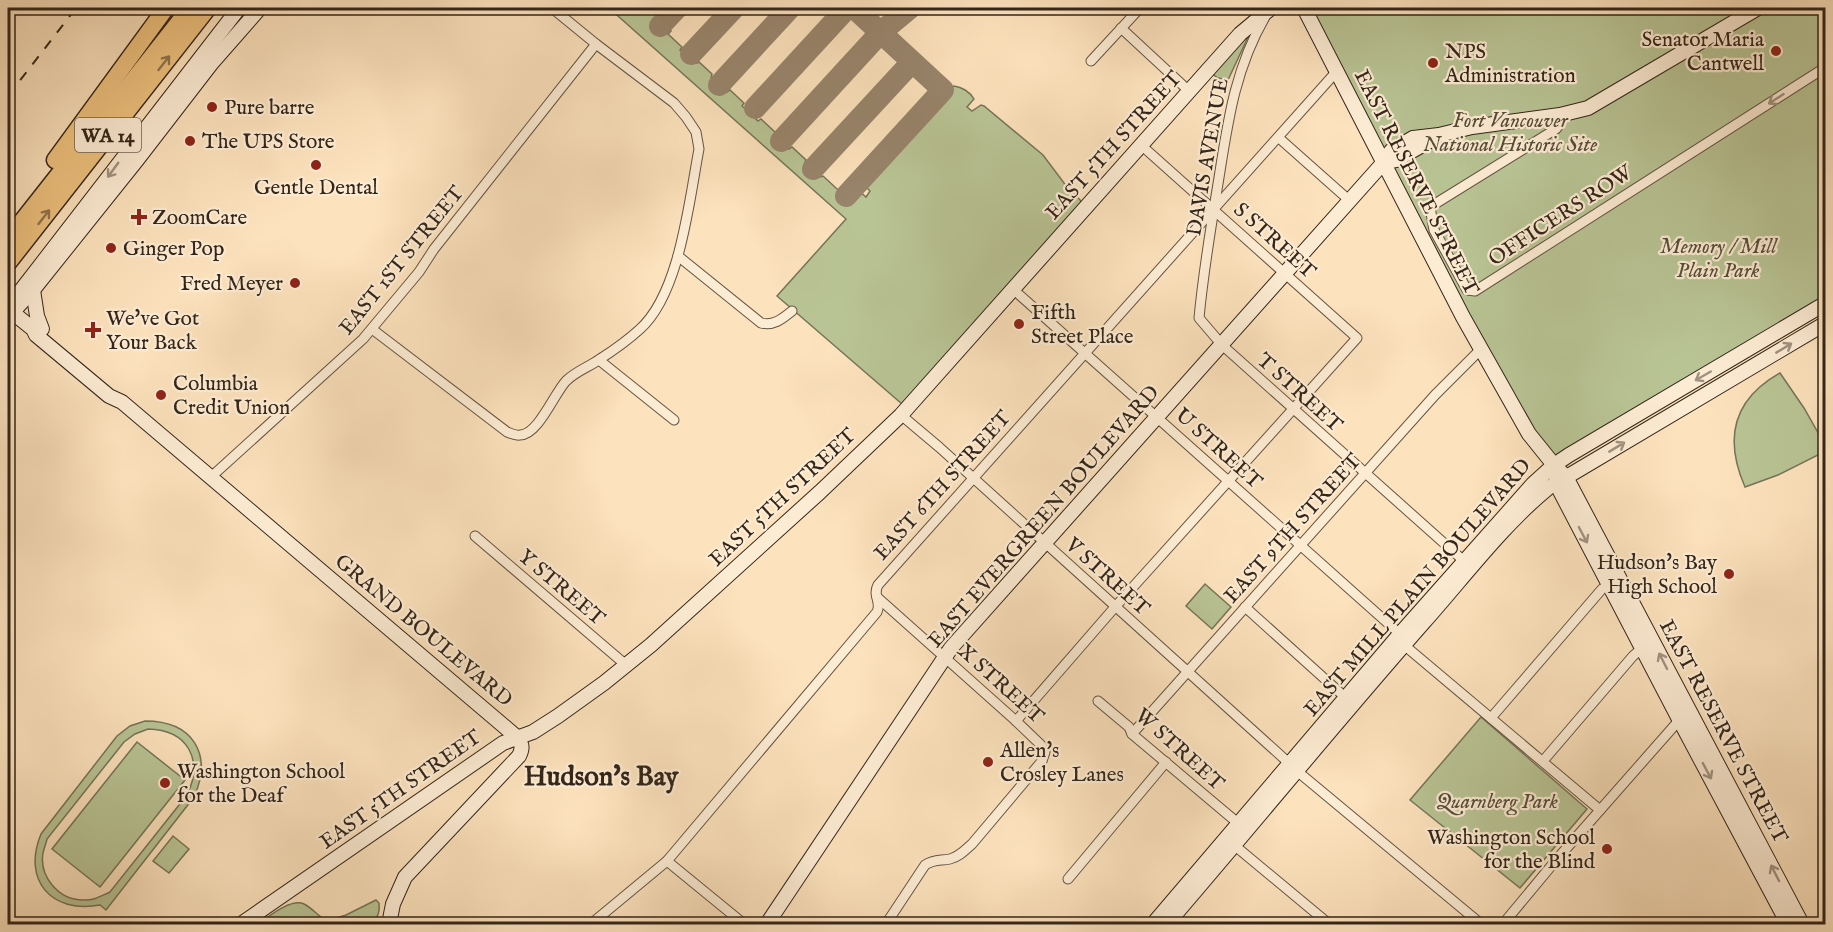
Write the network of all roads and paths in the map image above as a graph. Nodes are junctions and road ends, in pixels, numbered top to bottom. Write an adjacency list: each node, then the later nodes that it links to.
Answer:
1 (166, 8): 25 (highway)
2 (190, 8): 26 (highway, WA 14)
3 (208, 8): 28 (highway, WA 14, one-way to 3)
4 (239, 8): 15 (street)
5 (260, 8): 21 (street)
6 (552, 8): 12 (street)
7 (1140, 8): 11 (street)
8 (1304, 8): 16 (street, EAST RESERVE STREET)
9 (1758, 8): 18 (street, EAST EVERGREEN BOULEVARD)
10 (1270, 9): 17 (street, EAST 5TH STREET); 24 (street, DAVIS AVENUE)
11 (1121, 28): 13 (street); 17 (street)
12 (596, 44): 27 (street); 38 (street, EAST 1ST STREET)
13 (1091, 62)
14 (1826, 67): 18 (street, OFFICERS ROW, one-way to 18)
15 (189, 70): 21 (street); 34 (street, one-way to 34)
16 (1337, 71): 19 (street, EAST 6TH STREET); 22 (street, EAST RESERVE STREET)
17 (1189, 91): 20 (street, EAST 5TH STREET)
18 (1560, 115): 22 (street, EAST EVERGREEN BOULEVARD)
19 (1279, 138): 23 (street); 24 (street, EAST 6TH STREET)
20 (1141, 145): 24 (street, S STREET); 31 (street, EAST 5TH STREET)
21 (137, 160): 30 (street)
22 (1384, 162): 23 (street, EAST EVERGREEN BOULEVARD); 40 (street, EAST RESERVE STREET)
23 (1350, 201): 29 (street, EAST EVERGREEN BOULEVARD)
24 (1214, 209): 29 (street, S STREET); 35 (street, DAVIS AVENUE); 41 (street, EAST 6TH STREET)
25 (8, 223)
26 (8, 239)
27 (678, 256): 33 (street); 42 (street)
28 (8, 263)
29 (1285, 273): 39 (street, EAST EVERGREEN BOULEVARD); 43 (street, S STREET)
30 (33, 290): 34 (street); 37 (street)
31 (1014, 290): 41 (street, U STREET); 44 (street, EAST 5TH STREET)
32 (1826, 303): 47 (street, EAST MILL PLAIN BOULEVARD, one-way to 47)
33 (792, 311)
34 (10, 315): 37 (street, GRAND BOULEVARD)
35 (1199, 316): 39 (street, T STREET)
36 (1826, 323): 51 (street, EAST MILL PLAIN BOULEVARD, one-way to 36)
37 (37, 329): 49 (street, GRAND BOULEVARD)
38 (372, 329): 42 (street); 49 (street, EAST 1ST STREET)
39 (1222, 345): 43 (street, T STREET); 45 (street, EAST EVERGREEN BOULEVARD)
40 (1481, 349): 47 (street, EAST RESERVE STREET); 48 (street, EAST 9TH STREET)
41 (1085, 353): 45 (street, U STREET); 50 (street, EAST 6TH STREET)
42 (600, 360): 46 (street)
43 (1293, 409): 48 (street, T STREET); 52 (street)
44 (901, 415): 50 (street, V STREET); 64 (street, EAST 5TH STREET)
45 (1158, 417): 52 (street, U STREET); 54 (street, EAST EVERGREEN BOULEVARD)
46 (674, 420)
47 (1554, 465): 51 (street, EAST RESERVE STREET); 56 (street, EAST MILL PLAIN BOULEVARD)
48 (1365, 474): 55 (street, EAST 9TH STREET); 56 (street, T STREET)
49 (211, 477): 72 (street, GRAND BOULEVARD)
50 (973, 478): 54 (street, V STREET); 58 (street, EAST 6TH STREET)
51 (1562, 480): 57 (street, EAST RESERVE STREET); 61 (street, EAST MILL PLAIN BOULEVARD)
52 (1229, 481): 55 (street, U STREET); 59 (street)
53 (475, 536): 64 (street, Y STREET)
54 (1045, 543): 59 (street, V STREET); 63 (street, EAST EVERGREEN BOULEVARD)
55 (1301, 545): 60 (street, EAST 9TH STREET); 61 (street, U STREET)
56 (1464, 561): 61 (street, EAST MILL PLAIN BOULEVARD)
57 (1615, 582): 62 (street, EAST RESERVE STREET); 69 (street)
58 (875, 595): 63 (street, X STREET); 79 (street, EAST 6TH STREET)
59 (1115, 607): 65 (street, V STREET); 70 (street)
60 (1245, 607): 65 (street, EAST 9TH STREET); 66 (street)
61 (1402, 640): 66 (street, EAST MILL PLAIN BOULEVARD); 69 (street, U STREET); 75 (street, EAST MILL PLAIN BOULEVARD)
62 (1648, 644): 68 (street, EAST RESERVE STREET); 73 (street)
63 (946, 657): 70 (street, X STREET); 86 (street, EAST EVERGREEN BOULEVARD)
64 (626, 665): 72 (street, EAST 5TH STREET)
65 (1189, 672): 71 (street, EAST 9TH STREET); 75 (street, V STREET)
66 (1346, 698): 75 (street, EAST MILL PLAIN BOULEVARD)
67 (1098, 701): 71 (street, W STREET)
68 (1684, 716): 76 (street); 92 (street, EAST RESERVE STREET, one-way to 92); 93 (street, EAST RESERVE STREET, one-way to 68)
69 (1491, 718): 73 (street, U STREET)
70 (1016, 721): 87 (street, X STREET)
71 (1132, 734): 74 (street, W STREET)
72 (518, 738): 82 (street, EAST 5TH STREET); 83 (street, GRAND BOULEVARD)
73 (1543, 761): 76 (street, U STREET)
74 (1166, 762): 77 (street, W STREET); 80 (street)
75 (1293, 767): 77 (street, EAST MILL PLAIN BOULEVARD); 78 (street, EAST MILL PLAIN BOULEVARD); 90 (street, V STREET)
76 (1600, 810): 91 (street)
77 (1239, 824): 88 (street, EAST MILL PLAIN BOULEVARD)
78 (1234, 845): 81 (street, EAST MILL PLAIN BOULEVARD); 89 (street)
79 (667, 861): 84 (street, EAST 6TH STREET); 85 (street)
80 (1068, 879)
81 (1172, 923)
82 (241, 924)
83 (389, 924)
84 (591, 924)
85 (744, 924)
86 (766, 924)
87 (886, 924)
88 (1154, 924)
89 (1329, 924)
90 (1481, 924)
91 (1503, 924)
92 (1788, 924)
93 (1802, 924)

